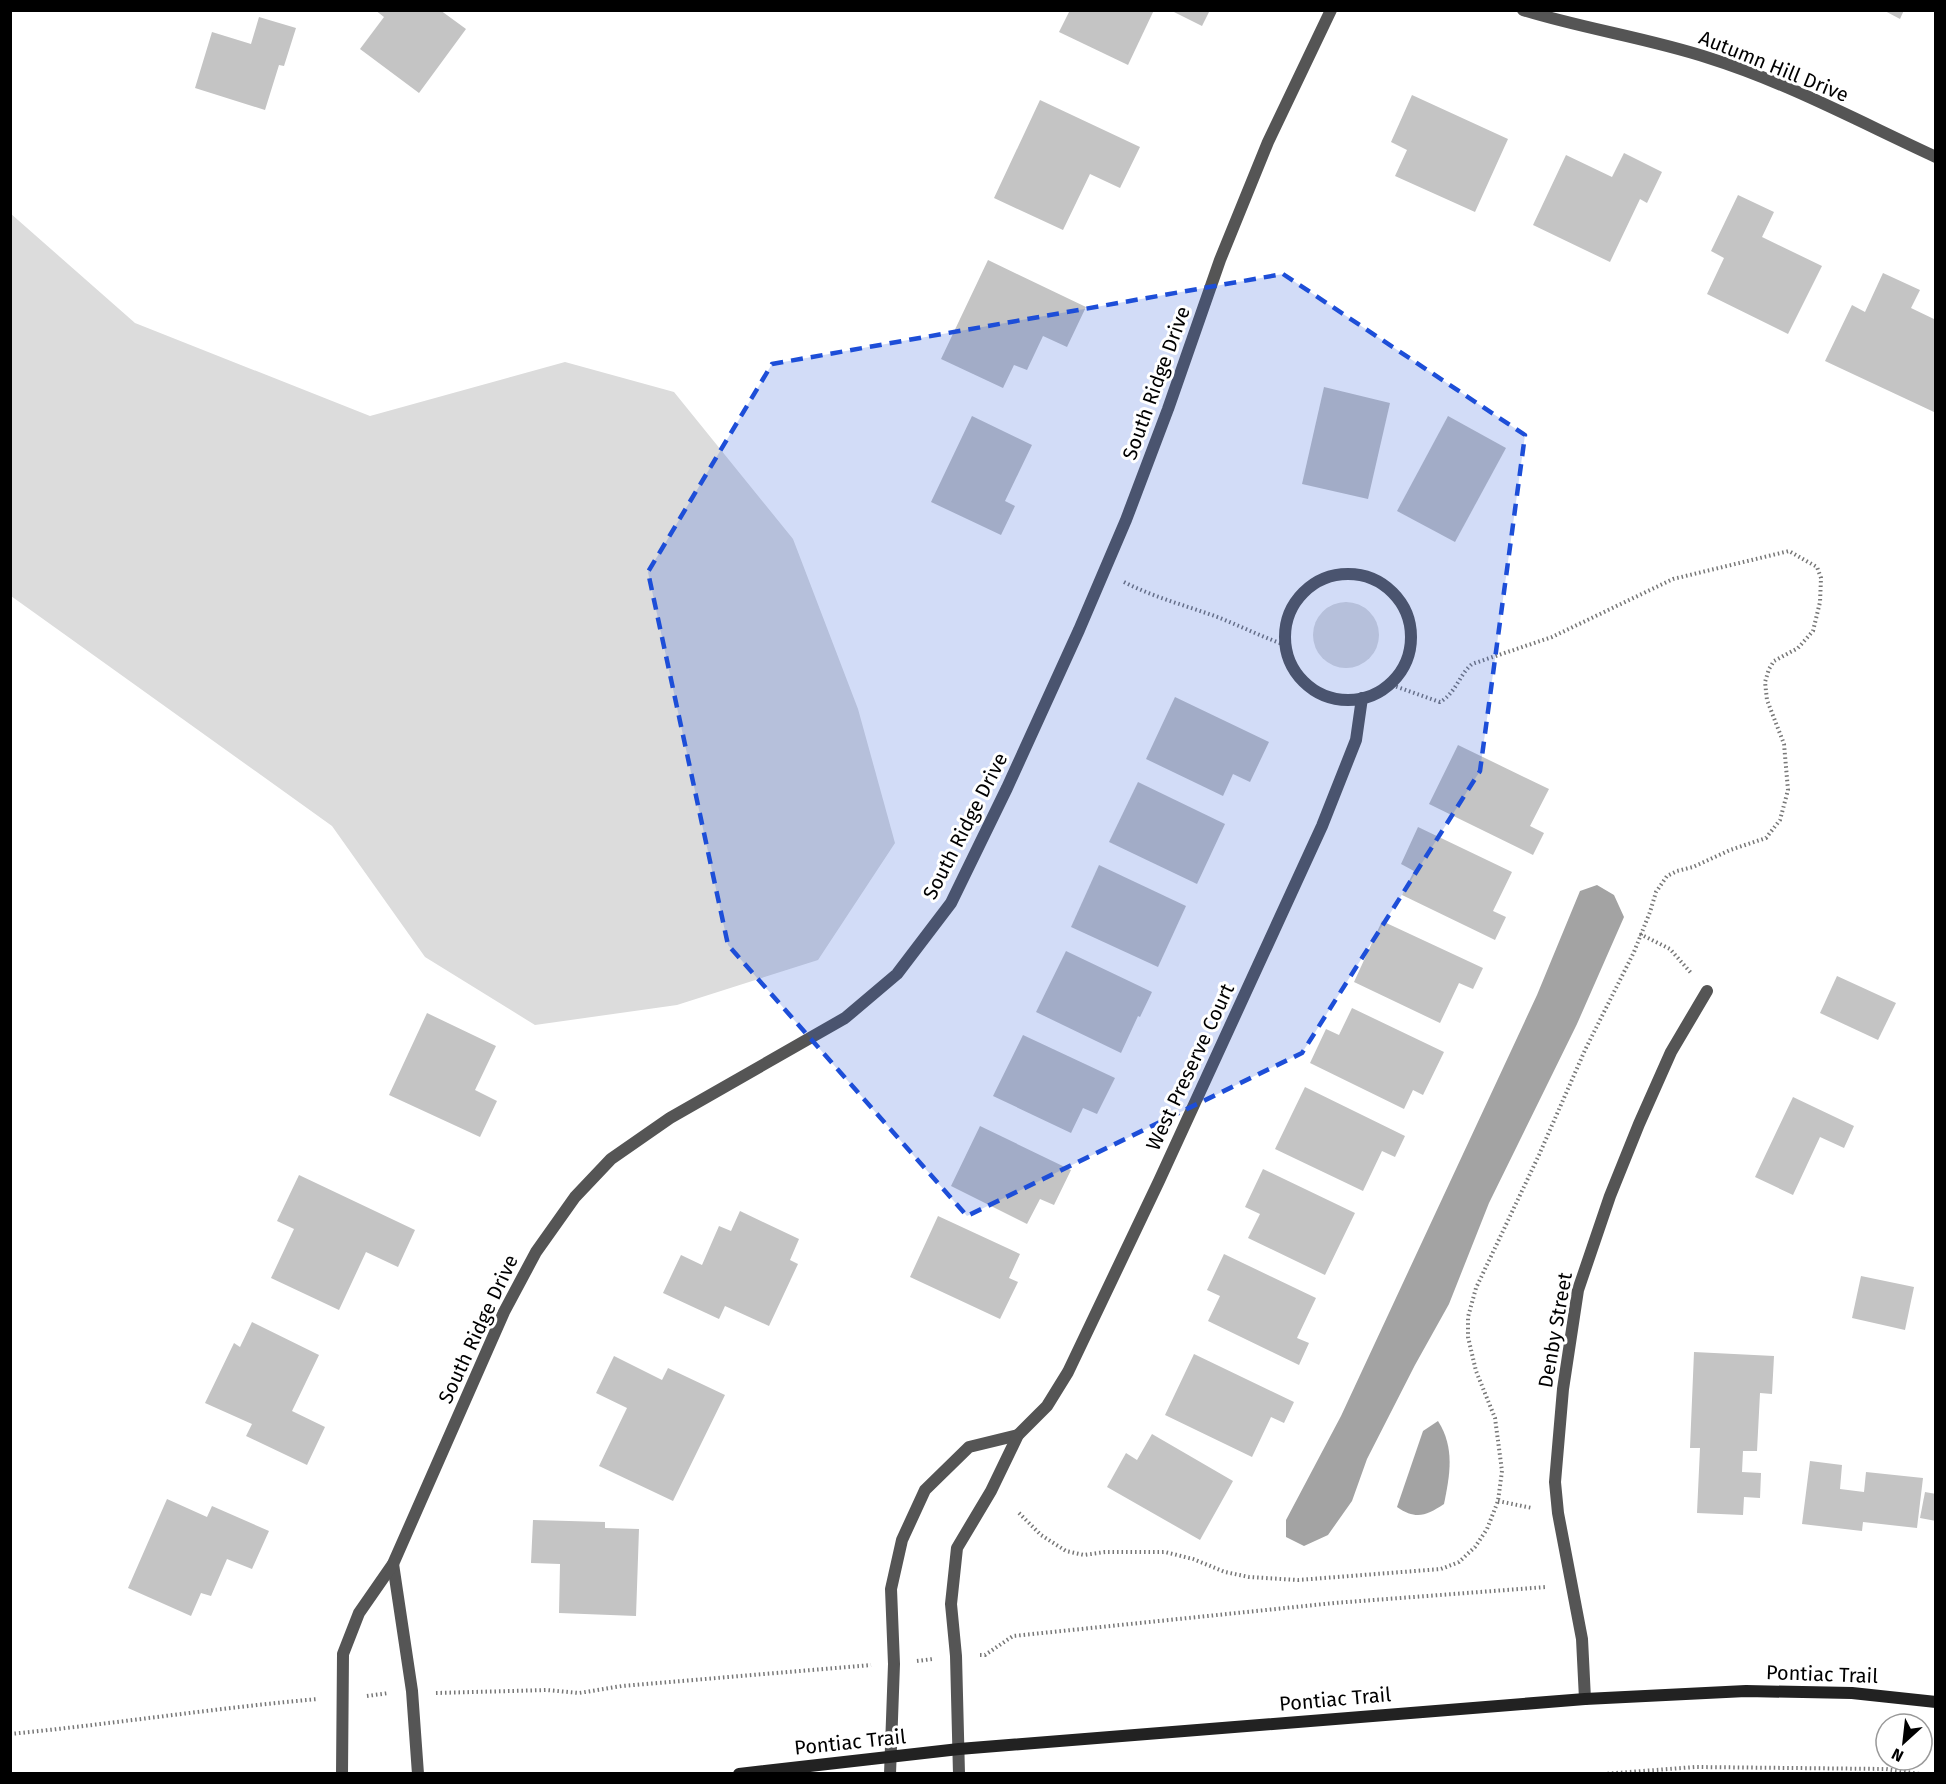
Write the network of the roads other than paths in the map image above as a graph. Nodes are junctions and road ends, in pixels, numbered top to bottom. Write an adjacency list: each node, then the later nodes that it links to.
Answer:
1 (1331, 10): 7 (street, South Ridge Drive)
2 (1522, 10): 3 (street, Autumn Hill Drive)
3 (1935, 157)
4 (1362, 699): 4 (street); 6 (street, West Preserve Court)
5 (1707, 991): 8 (street, Denby Street)
6 (1018, 1435): 10 (street, West Preserve Court); 11 (street)
7 (393, 1564): 12 (street, South Ridge Drive); 13 (street)
8 (1585, 1699): 9 (main road, Pontiac Trail); 10 (main road, Pontiac Trail)
9 (1935, 1702)
10 (959, 1749): 11 (main road, Pontiac Trail); 16 (street, West Preserve Court)
11 (890, 1758): 14 (main road, Pontiac Trail); 15 (street)
12 (342, 1773)
13 (418, 1773)
14 (739, 1773)
15 (890, 1773)
16 (959, 1773)

